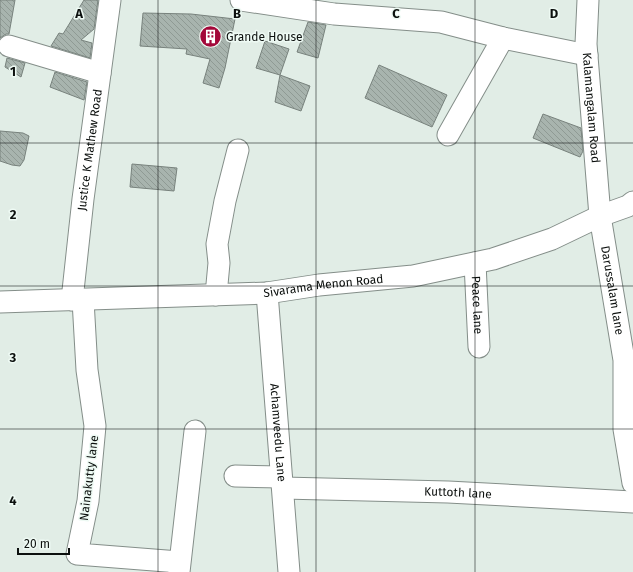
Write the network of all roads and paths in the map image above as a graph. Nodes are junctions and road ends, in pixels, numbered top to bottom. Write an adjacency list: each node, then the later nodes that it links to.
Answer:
1 (110, 0): 7 (street, Justice K Mathew Road)
2 (241, 0): 4 (street)
3 (588, 0): 6 (street, Kalamangalam Road)
4 (503, 38): 6 (street); 8 (street)
5 (9, 46): 7 (street)
6 (587, 55): 11 (street, Kalamangalam Road)
7 (100, 72): 15 (street, Justice K Mathew Road)
8 (448, 135)
9 (238, 150): 14 (street)
10 (633, 202): 11 (street, Sivarama Menon Road)
11 (600, 216): 12 (street, Sivarama Menon Road); 21 (street, Darussalam lane)
12 (475, 263): 13 (street, Sivarama Menon Road); 17 (street, Peace lane)
13 (267, 293): 14 (street, Sivarama Menon Road); 20 (street, Achamveedu Lane)
14 (216, 295): 15 (street, Sivarama Menon Road)
15 (77, 300): 16 (street, Sivarama Menon Road); 23 (street, Nainakutty lane)
16 (0, 302)
17 (479, 347)
18 (195, 431): 23 (street)
19 (235, 476): 20 (street, Kuttoth lane)
20 (282, 482): 22 (street, Kuttoth lane); 24 (street, Achamveedu Lane)
21 (633, 483)
22 (633, 502)
23 (179, 567)
24 (289, 572)

